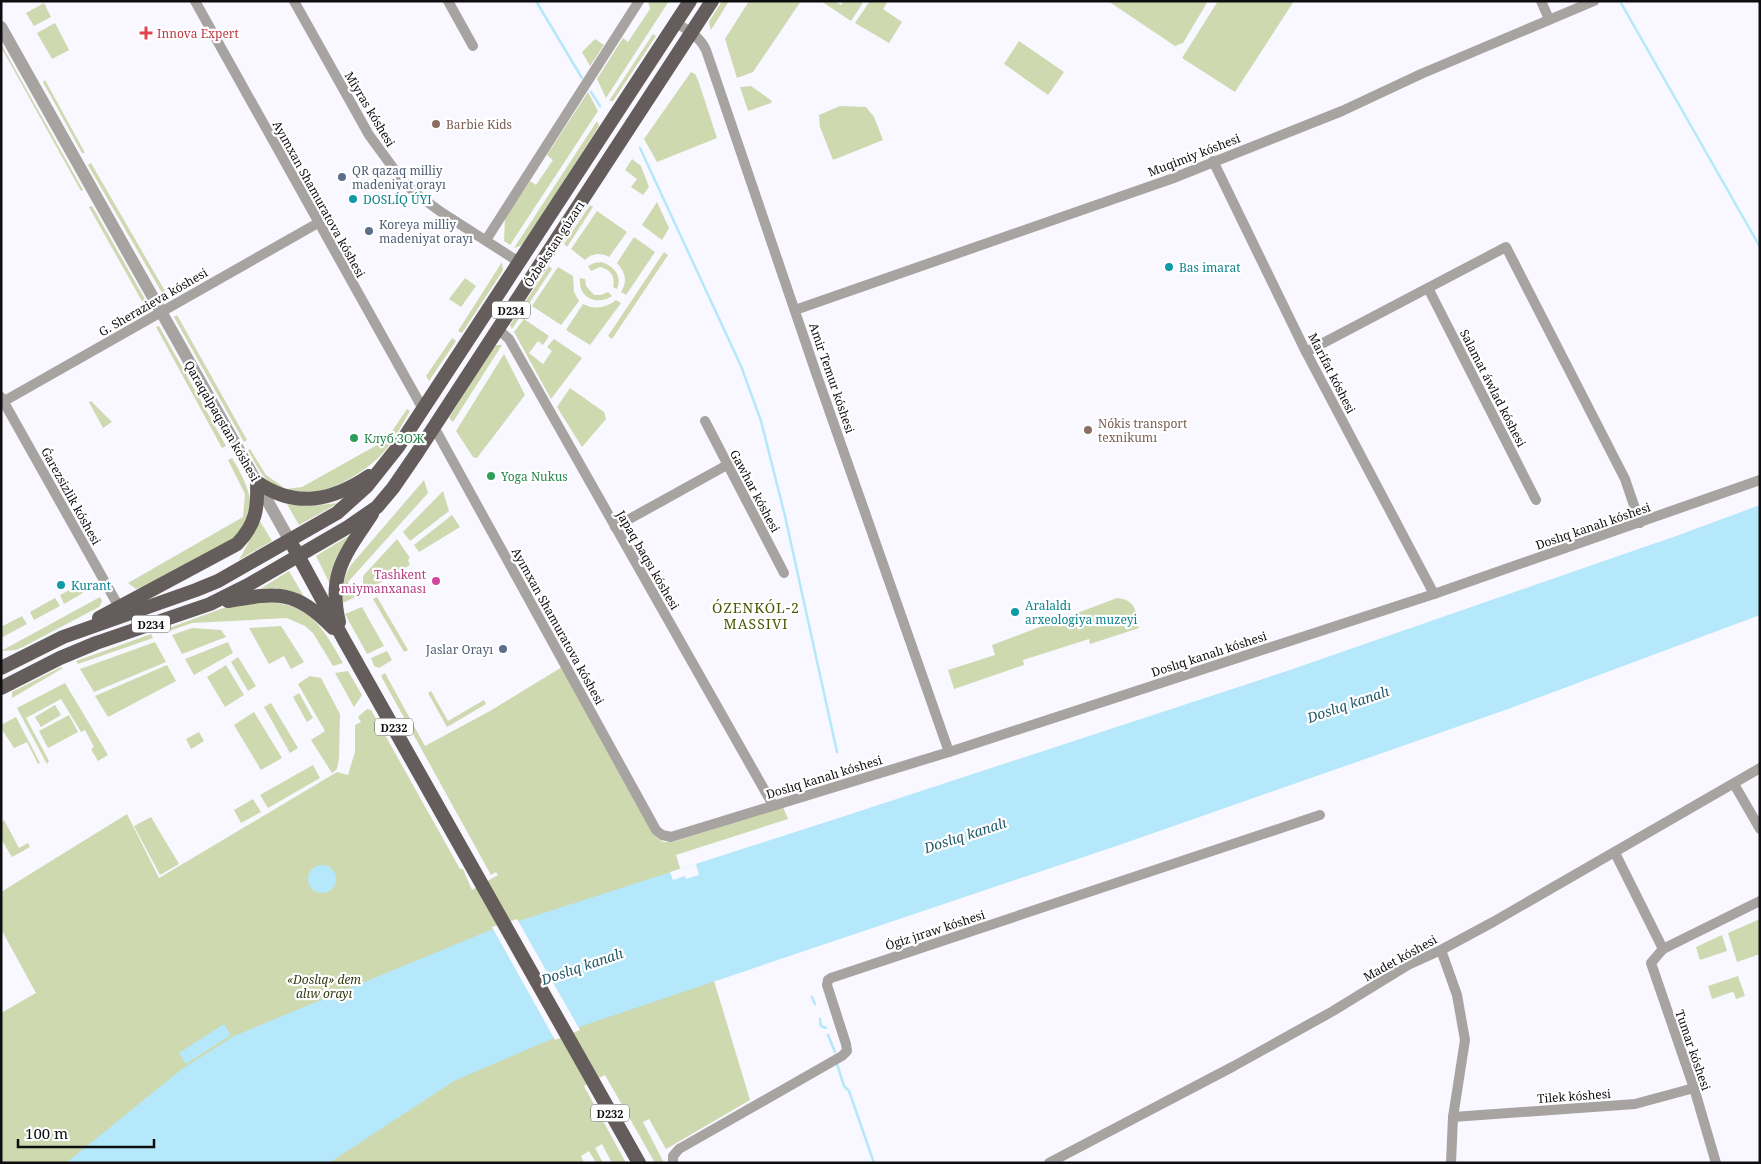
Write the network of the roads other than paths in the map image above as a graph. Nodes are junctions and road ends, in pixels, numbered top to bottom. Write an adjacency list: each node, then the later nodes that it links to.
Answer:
1 (195, 1): 15 (street, Ayımxan Shamuratova kóshesi)
2 (294, 1): 16 (street, Miyras kóshesi)
3 (448, 1): 13 (street)
4 (639, 1): 16 (street)
5 (690, 1): 10 (main road, Ózbekstan gúzarı / D234)
6 (712, 1): 12 (main road, Ózbekstan gúzarı / D234)
7 (1541, 1): 9 (street)
8 (1594, 1): 9 (street, Muqimiy kóshesi)
9 (1549, 19): 14 (street, Muqimiy kóshesi)
10 (676, 23): 12 (street, Amir Temur kóshesi); 17 (main road, Ózbekstan gúzarı / D234)
11 (1, 27): 20 (street, Qaraqalpaqstan kóshesi)
12 (692, 33): 19 (street, Amir Temur kóshesi); 21 (main road, Ózbekstan gúzarı / D234)
13 (473, 46)
14 (1213, 161): 19 (street, Muqimiy kóshesi); 22 (street, Marifat kóshesi)
15 (318, 223): 20 (street, G. Sherazieva kóshesi); 24 (street, Ayımxan Shamuratova kóshesi)
16 (486, 240): 17 (street, Miyras kóshesi)
17 (519, 262): 24 (main road, Ózbekstan gúzarı / D234)
18 (1428, 288): 22 (street); 31 (street, Salamat áwlad kóshesi); 33 (street)
19 (795, 310): 46 (street, Amir Temur kóshesi)
20 (161, 312): 23 (street, G. Sherazieva kóshesi); 30 (street, Qaraqalpaqstan kóshesi)
21 (498, 329): 26 (main road, Ózbekstan gúzarı / D234); 34 (street, Japaq baqsı kóshesi)
22 (1306, 352): 38 (street, Marifat kóshesi)
23 (2, 401): 40 (street, Ǵarezsizlik kóshesi)
24 (423, 409): 28 (main road, Ózbekstan gúzarı / D234)
25 (705, 421): 27 (street, Gawhar kóshesi)
26 (434, 427): 32 (main road, Ózbekstan gúzarı / D234); 52 (street, Ayımxan Shamuratova kóshesi)
27 (727, 465): 34 (street); 37 (street, Gawhar kóshesi)
28 (382, 468): 30 (main road); 35 (main road, Ózbekstan gúzarı / D234)
29 (1760, 480): 33 (street, Doslıq kanalı kóshesi)
30 (257, 482): 35 (street, Qaraqalpaqstan kóshesi); 40 (main road)
31 (1536, 500)
32 (377, 507): 36 (main road, Ózbekstan gúzarı / D234); 43 (main road)
33 (1640, 523): 38 (street, Doslıq kanalı kóshesi)
34 (615, 526): 49 (street, Japaq baqsı kóshesi)
35 (290, 540): 36 (main road, Qaraqalpaqstan kóshesi / D232); 41 (main road, D234)
36 (298, 556): 39 (main road, D234); 43 (main road, Qaraqalpaqstan kóshesi / D232)
37 (784, 573)
38 (1434, 594): 46 (street, Doslıq kanalı kóshesi)
39 (210, 604): 43 (main road); 45 (main road, D234)
40 (119, 607): 41 (street); 42 (main road)
41 (140, 610): 42 (main road, D234)
42 (64, 637): 44 (main road, D234)
43 (344, 640): 59 (main road, Qaraqalpaqstan kóshesi / D232)
44 (1, 668)
45 (1, 688)
46 (949, 752): 49 (street, Doslıq kanalı kóshesi)
47 (1760, 768): 48 (street, Madet kóshesi)
48 (1734, 784): 51 (street); 53 (street, Madet kóshesi)
49 (773, 805): 52 (street, Doslıq kanalı kóshesi)
50 (1320, 815): 60 (street, Ógiz jıraw kóshesi)
51 (1760, 829)
52 (662, 835)
53 (1615, 853): 55 (street); 56 (street, Madet kóshesi)
54 (1760, 900): 55 (street)
55 (1663, 949): 57 (street, Tumar kóshesi)
56 (1441, 950): 58 (street); 61 (street, Madet kóshesi)
57 (1694, 1088): 58 (street, Tilek kóshesi); 63 (street, Tumar kóshesi)
58 (1454, 1117): 62 (street)
59 (639, 1163)
60 (673, 1163)
61 (1049, 1163)
62 (1451, 1163)
63 (1716, 1163)

